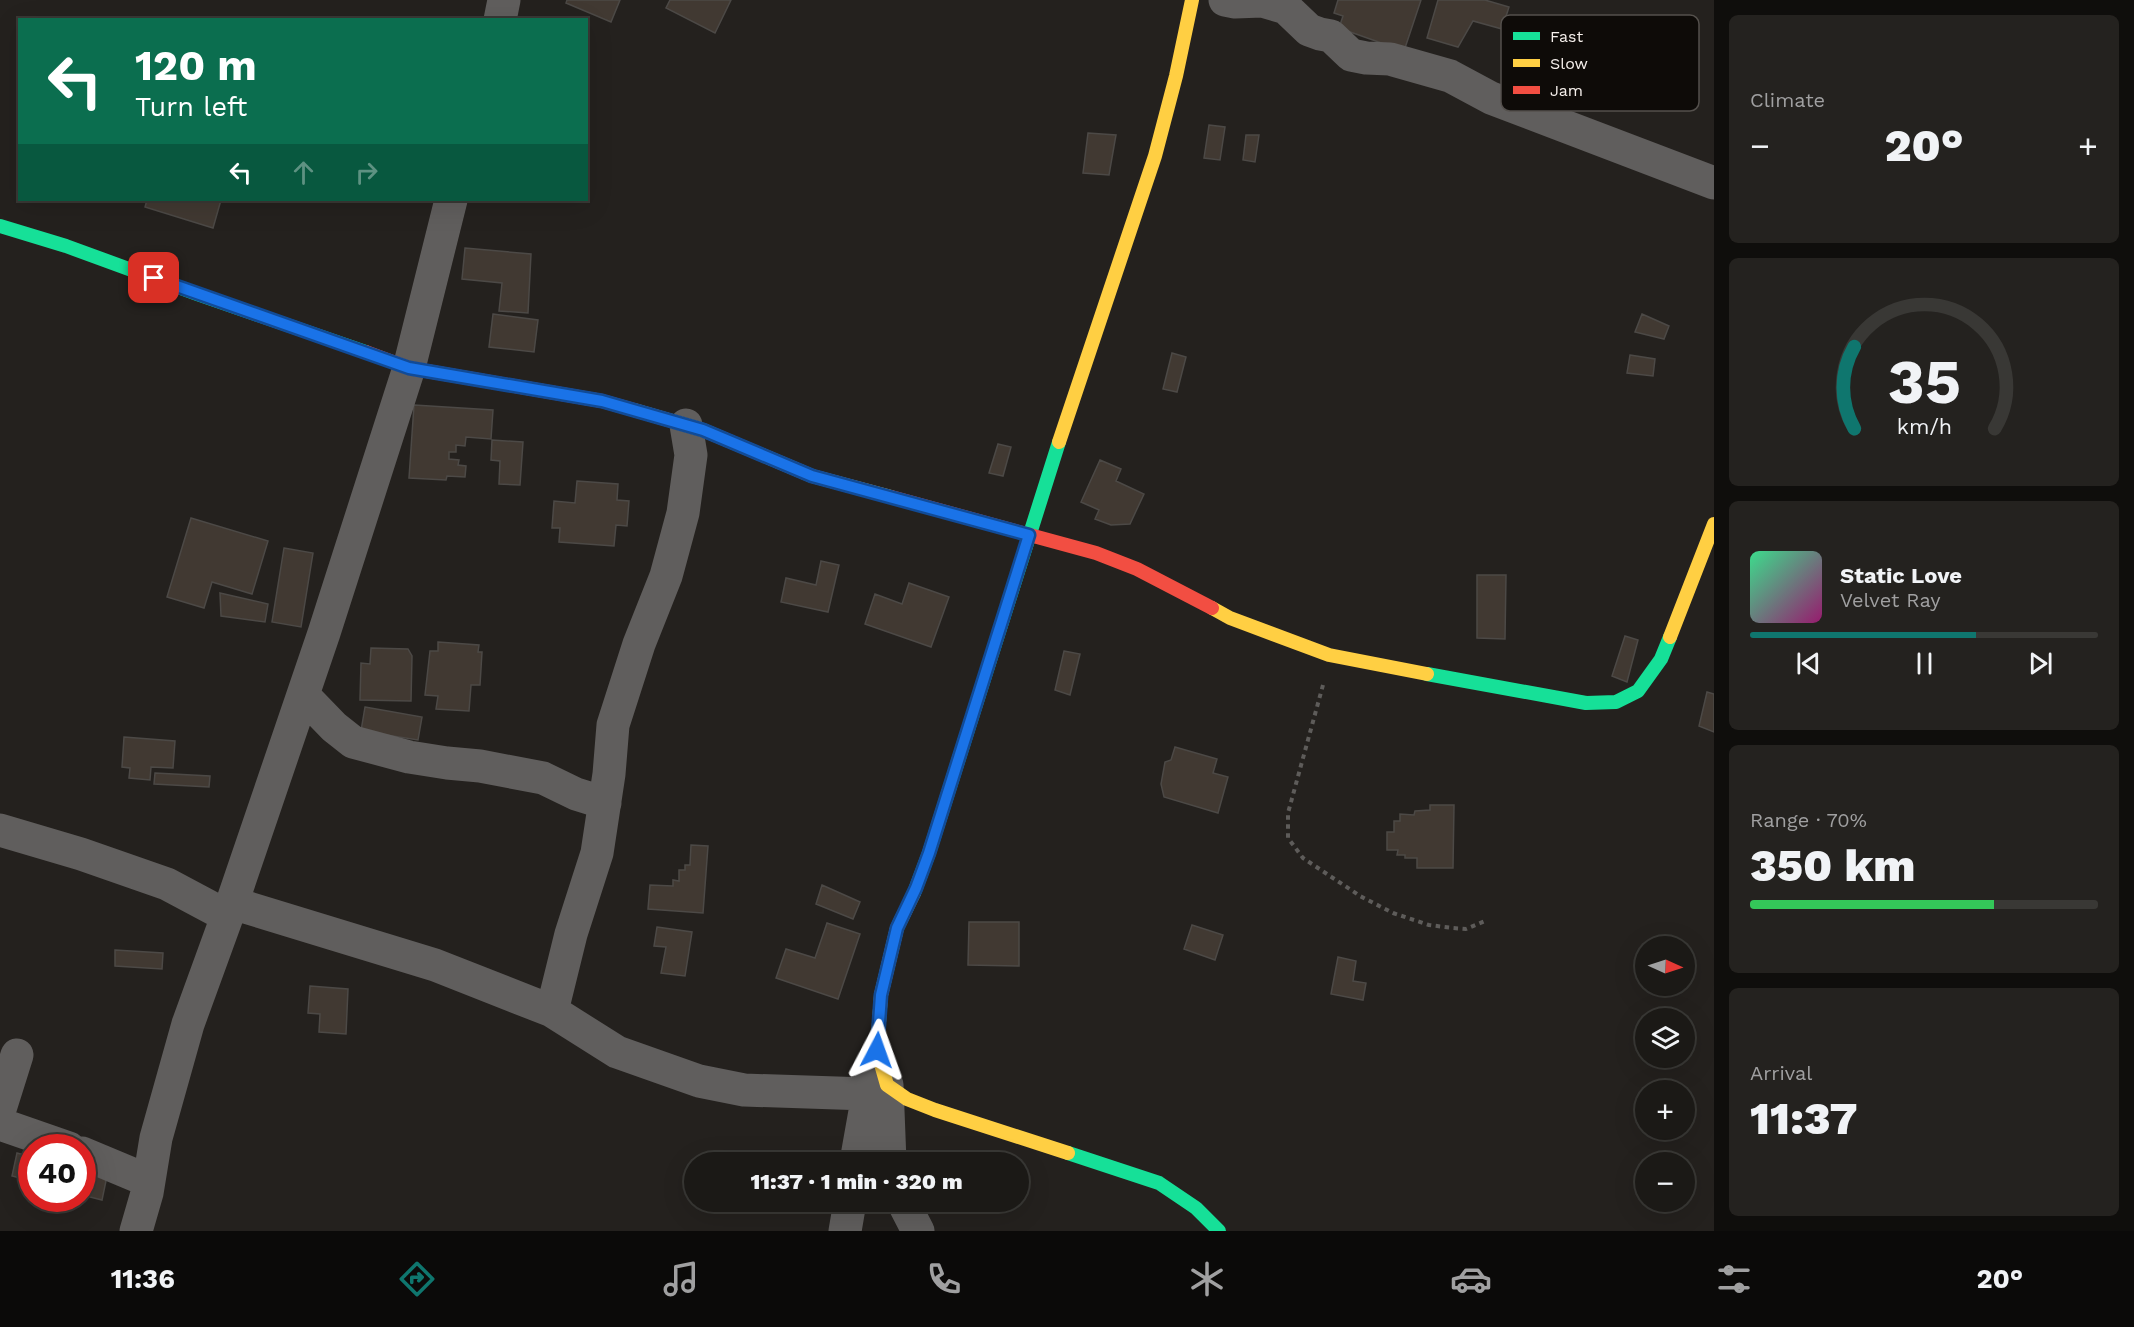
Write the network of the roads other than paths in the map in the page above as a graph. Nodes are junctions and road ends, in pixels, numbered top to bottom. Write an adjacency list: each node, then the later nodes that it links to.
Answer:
1 (504, 0): 4 (street)
2 (1192, 0): 13 (street)
3 (1225, 0): 5 (street)
4 (500, 18)
5 (1501, 102)
6 (1527, 111): 7 (street)
7 (1712, 177)
8 (452, 201): 10 (street)
9 (0, 225): 10 (street)
10 (409, 368): 11 (street); 14 (street)
11 (686, 425): 13 (street); 15 (street)
12 (1714, 524): 13 (street)
13 (1029, 535): 19 (street)
14 (303, 695): 15 (street); 17 (street)
15 (605, 803): 18 (street)
16 (0, 830): 17 (street)
17 (230, 909): 18 (street); 28 (street)
18 (552, 1011): 21 (street)
19 (877, 1050): 21 (street)
20 (17, 1055): 22 (street)
21 (877, 1090): 25 (street); 26 (street); 34 (street)
22 (0, 1109)
23 (0, 1124): 24 (street)
24 (29, 1134)
25 (859, 1152)
26 (888, 1152)
27 (96, 1159): 28 (street)
28 (149, 1181): 31 (street)
29 (848, 1212): 32 (street)
30 (908, 1212): 33 (street)
31 (136, 1231)
32 (845, 1231)
33 (918, 1231)
34 (1219, 1231)

